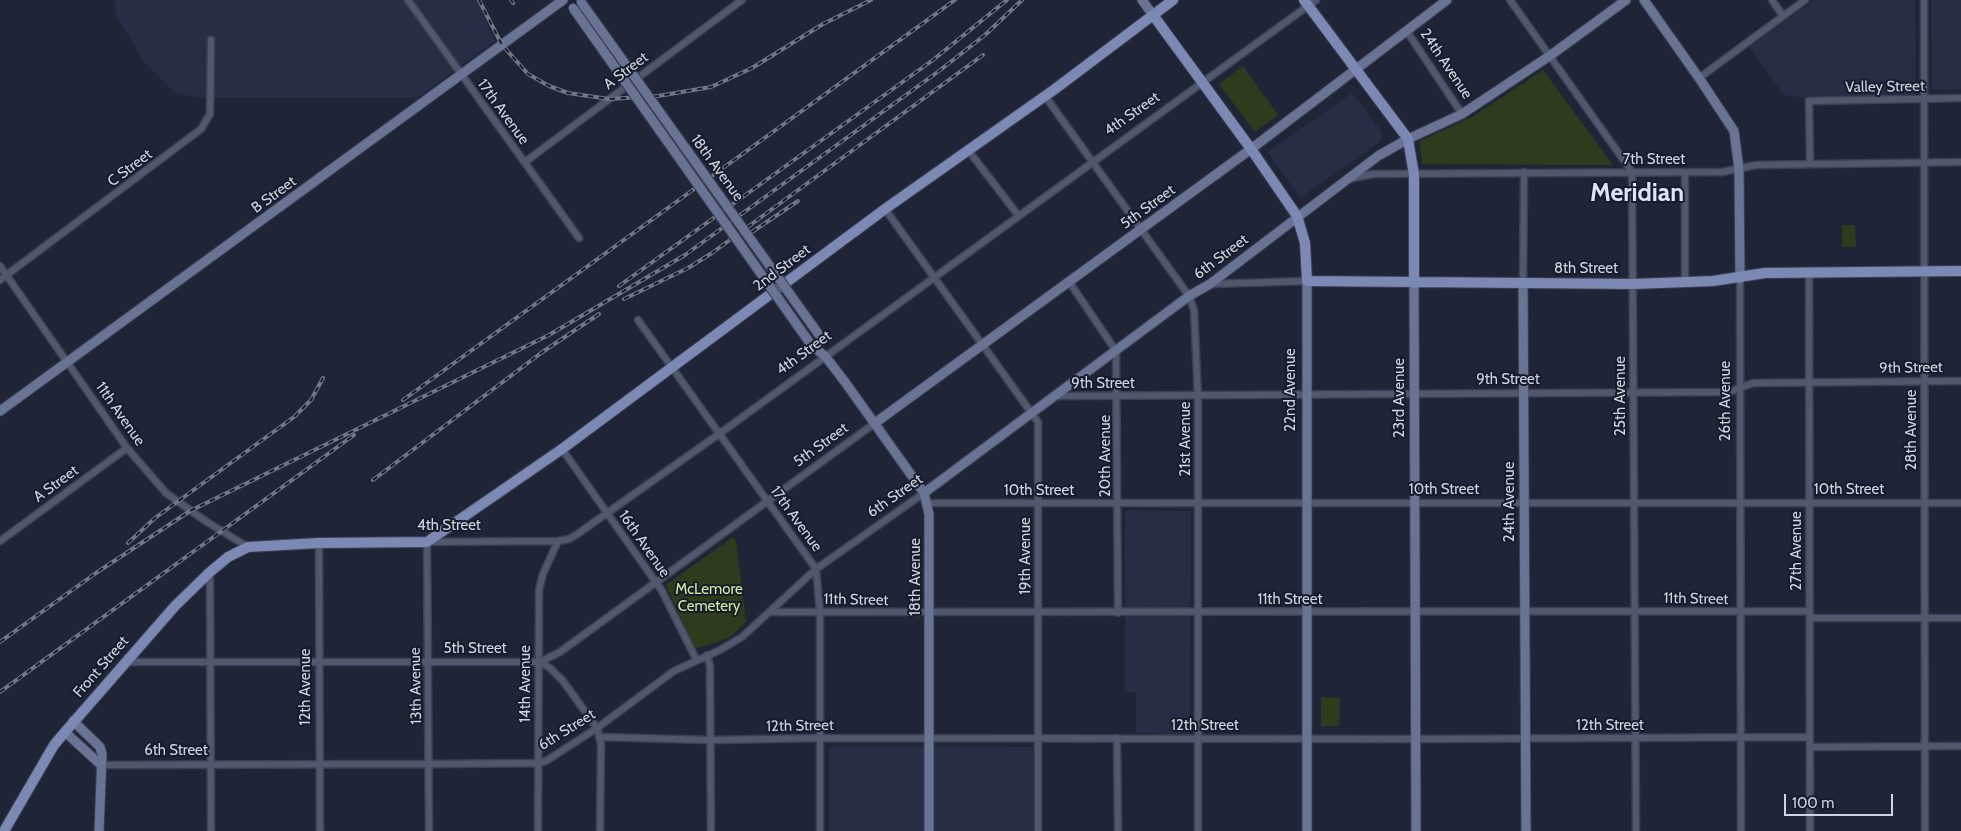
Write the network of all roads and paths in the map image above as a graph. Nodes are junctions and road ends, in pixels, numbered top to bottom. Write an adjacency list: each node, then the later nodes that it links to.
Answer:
1 (408, 0): 21 (street, 17th Avenue)
2 (563, 0): 21 (street, B Street)
3 (742, 0): 32 (street, A Street)
4 (1142, 0): 15 (street, 22nd Avenue)
5 (1173, 0): 15 (main road)
6 (1447, 0): 17 (street, 5th Street)
7 (1510, 0): 19 (street)
8 (1626, 0): 19 (street, 6th Street)
9 (1644, 0): 22 (street, 26th Avenue)
10 (1772, 0): 16 (street)
11 (1805, 0): 16 (street)
12 (1924, 0): 26 (street, 28th Avenue)
13 (1309, 2): 20 (main road, 23rd Avenue); 23 (street, 4th Street)
14 (576, 3): 66 (street, 18th Avenue, bridge); 66 (street, 18th Avenue, bridge)
15 (1152, 15): 23 (main road, 22nd Avenue); 24 (main road, 2nd Street)
16 (1783, 16): 22 (street)
17 (1406, 30): 20 (street, 5th Street); 27 (street, 24th Avenue)
18 (211, 40): 51 (street, C Street)
19 (1551, 55): 27 (street, 6th Street); 38 (street)
20 (1354, 70): 28 (main road, 23rd Avenue); 29 (street, 5th Street)
21 (462, 75): 32 (street, 17th Avenue); 67 (street, B Street)
22 (1700, 78): 36 (street, 26th Avenue)
23 (1202, 82): 29 (main road, 22nd Avenue); 31 (street, 4th Street)
24 (1045, 96): 30 (main road, 2nd Street); 31 (street, 21st Avenue)
25 (1961, 98): 26 (street, Valley Street)
26 (1925, 99): 34 (street, 28th Avenue); 35 (street, Valley Street)
27 (1462, 114): 28 (street, 6th Street)
28 (1408, 139): 40 (main road, 23rd Avenue); 41 (street, 6th Street)
29 (1252, 149): 44 (main road, 22nd Avenue); 45 (street, 5th Street)
30 (968, 150): 42 (main road, 2nd Street); 43 (street)
31 (1092, 161): 43 (street, 4th Street); 45 (street, 21st Avenue)
32 (524, 162): 46 (street, 17th Avenue)
33 (1961, 162): 34 (street, 7th Street)
34 (1925, 163): 35 (street, 7th Street); 49 (street, 28th Avenue)
35 (1810, 164): 36 (street, 7th Street)
36 (1738, 169): 39 (street, 7th Street); 53 (street, 26th Avenue)
37 (1524, 172): 38 (street, 7th Street); 40 (street, 7th Street); 60 (street, 24th Avenue)
38 (1632, 172): 39 (street, 7th Street); 61 (street, 25th Avenue)
39 (1685, 172): 56 (street)
40 (1414, 175): 41 (street, 7th Street); 58 (main road, 23rd Avenue)
41 (1347, 180): 44 (street, 6th Street)
42 (885, 209): 52 (street, 19th Avenue); 68 (main road, 2nd Street)
43 (1018, 215): 52 (street, 4th Street)
44 (1297, 216): 55 (main road, 22nd Avenue); 59 (street, 6th Street)
45 (1142, 228): 57 (street, 5th Street); 62 (street, 21st Avenue)
46 (579, 238)
47 (0, 266): 51 (street, 11th Avenue)
48 (1961, 270): 49 (main road, 8th Street)
49 (1924, 271): 50 (main road, 8th Street); 69 (street, 28th Avenue)
50 (1809, 272): 53 (main road, 8th Street); 71 (street, 27th Avenue)
51 (7, 275): 54 (street, C Street); 67 (street, 11th Avenue)
52 (934, 277): 64 (street, 19th Avenue); 66 (street, 4th Street)
53 (1740, 279): 56 (main road, 8th Street); 72 (street, 26th Avenue)
54 (0, 280)
55 (1307, 281): 58 (main road, 8th Street); 59 (street, 8th Street); 74 (street, 22nd Avenue)
56 (1686, 282): 61 (main road, 8th Street)
57 (1070, 283): 64 (street, 5th Street); 65 (street)
58 (1414, 283): 60 (main road, 8th Street); 76 (street, 23rd Avenue)
59 (1210, 284): 62 (street, 6th Street)
60 (1523, 284): 61 (main road, 8th Street); 73 (street, 24th Avenue)
61 (1633, 284): 75 (street, 25th Avenue)
62 (1189, 296): 65 (street, 6th Street); 79 (street, 21st Avenue)
63 (638, 320): 68 (street, 17th Avenue)
64 (984, 344): 81 (street, 19th Avenue); 82 (street, 5th Street)
65 (1116, 351): 77 (street, 6th Street); 78 (street, 20th Avenue)
66 (825, 356): 82 (street, 18th Avenue); 83 (street, 4th Street)
67 (68, 362): 80 (street, B Street); 84 (street, 11th Avenue)
68 (673, 368): 83 (street, 17th Avenue); 85 (main road, 2nd Street)
69 (1924, 381): 70 (street, 9th Street); 71 (street, 9th Street); 97 (street, 28th Avenue)
70 (1961, 381)
71 (1810, 382): 72 (street, 9th Street); 96 (street, 27th Avenue)
72 (1740, 388): 75 (street, 9th Street); 95 (street, 26th Avenue)
73 (1524, 392): 75 (street, 9th Street); 76 (street, 9th Street); 94 (street, 24th Avenue)
74 (1306, 393): 76 (street, 9th Street); 79 (street, 9th Street); 92 (street, 22nd Avenue)
75 (1634, 393): 88 (street, 25th Avenue)
76 (1415, 394): 93 (street, 23rd Avenue)
77 (1054, 396): 78 (street, 9th Street); 81 (street, 6th Street)
78 (1118, 396): 79 (street, 9th Street); 90 (street, 20th Avenue)
79 (1198, 397): 91 (street, 21st Avenue)
80 (0, 411)
81 (1032, 412): 86 (street, 6th Street); 99 (street, 19th Avenue)
82 (875, 423): 86 (street, 18th Avenue); 87 (street, 5th Street)
83 (719, 434): 87 (street, 17th Avenue); 100 (street, 4th Street)
84 (128, 448): 101 (street, A Street); 105 (street, 11th Avenue)
85 (562, 449): 100 (street, 16th Avenue); 104 (main road, 2nd Street)
86 (924, 493): 89 (street, 18th Avenue); 106 (street, 6th Street)
87 (767, 501): 106 (street, 17th Avenue); 108 (street, 5th Street)
88 (1634, 502): 94 (street, 10th Street); 95 (street, 10th Street); 110 (street, 25th Avenue)
89 (927, 503): 99 (street, 10th Street); 117 (street, 18th Avenue)
90 (1118, 503): 91 (street, 10th Street); 99 (street, 10th Street); 119 (street, 20th Avenue)
91 (1198, 503): 92 (street, 10th Street); 113 (street, 21st Avenue)
92 (1307, 503): 93 (street, 10th Street); 114 (street, 22nd Avenue)
93 (1416, 503): 94 (street, 10th Street); 115 (street, 23rd Avenue)
94 (1524, 503): 109 (street, 24th Avenue)
95 (1740, 503): 96 (street, 10th Street); 116 (street, 26th Avenue)
96 (1810, 503): 97 (street, 10th Street); 120 (street, 27th Avenue)
97 (1924, 503): 98 (street, 10th Street); 121 (street, 28th Avenue)
98 (1961, 503)
99 (1038, 504): 118 (street, 19th Avenue)
100 (607, 513): 102 (street, 4th Street); 108 (street, 16th Avenue)
101 (0, 541)
102 (558, 541): 104 (street, 4th Street); 127 (street, 14th Avenue)
103 (319, 542): 104 (main road, 4th Street); 105 (main road, 4th Street); 125 (street, 12th Avenue)
104 (427, 542): 129 (street, 13th Avenue)
105 (248, 547): 107 (main road, Front Street)
106 (816, 569): 111 (street, 6th Street); 112 (street, 17th Avenue)
107 (210, 572): 126 (main road, Front Street); 128 (street)
108 (655, 583): 124 (street, 16th Avenue); 127 (street, 5th Street)
109 (1525, 611): 110 (street, 11th Street); 115 (street, 11th Street); 143 (street, 24th Avenue)
110 (1635, 611): 116 (street, 11th Street); 141 (street, 25th Avenue)
111 (771, 612): 112 (street, 11th Street); 123 (street, 6th Street)
112 (820, 612): 117 (street, 11th Street); 135 (street, 17th Avenue)
113 (1198, 612): 114 (street, 11th Street); 119 (street, 11th Street); 139 (street, 21st Avenue)
114 (1307, 612): 115 (street, 11th Street); 140 (street, 22nd Avenue)
115 (1416, 612): 145 (street, 23rd Avenue)
116 (1740, 612): 120 (street, 11th Street); 142 (street, 26th Avenue)
117 (930, 613): 118 (street, 11th Street); 136 (street, 18th Avenue)
118 (1038, 613): 119 (street, 11th Street); 137 (street, 19th Avenue)
119 (1118, 613)
120 (1810, 614): 121 (street, 11th Street); 134 (street, 27th Avenue)
121 (1925, 618): 122 (street, 11th Street); 146 (street, 28th Avenue)
122 (1961, 618)
123 (708, 655): 124 (street, 6th Street); 144 (street)
124 (696, 659): 131 (street, 6th Street)
125 (319, 661): 128 (street, 5th Street); 129 (street, 5th Street); 151 (street, 12th Avenue)
126 (126, 662): 128 (street, 5th Street); 130 (main road, Front Street)
127 (540, 662): 129 (street, 5th Street); 131 (street); 149 (street, 14th Avenue)
128 (210, 663): 153 (street)
129 (429, 663): 152 (street, 13th Avenue)
130 (74, 721): 132 (main road, Front Street); 150 (street)
131 (597, 728): 133 (street); 149 (street, 6th Street)
132 (65, 732): 150 (street); 154 (main road, Front Street)
133 (599, 736): 144 (street, 12th Street); 160 (street)
134 (1810, 737): 142 (street, 12th Street); 148 (street, 27th Avenue)
135 (819, 738): 136 (street, 12th Street); 144 (street, 12th Street); 162 (street, 17th Avenue)
136 (929, 738): 137 (street, 12th Street); 163 (street, 18th Avenue)
137 (1038, 738): 138 (street, 12th Street); 164 (street, 19th Avenue)
138 (1117, 738): 139 (street, 12th Street); 165 (street)
139 (1198, 738): 140 (street, 12th Street); 166 (street, 21st Avenue)
140 (1307, 738): 145 (street, 12th Street); 167 (street, 22nd Avenue)
141 (1635, 738): 142 (street, 12th Street); 143 (street, 12th Street); 170 (street, 25th Avenue)
142 (1740, 738): 171 (street, 26th Avenue)
143 (1526, 739): 145 (street, 12th Street); 169 (street, 24th Avenue)
144 (711, 740): 161 (street)
145 (1416, 740): 168 (street, 23rd Avenue)
146 (1925, 746): 147 (street); 148 (street); 173 (street, 28th Avenue)
147 (1961, 746)
148 (1810, 747): 172 (street, 27th Avenue)
149 (539, 763): 152 (street, 6th Street); 159 (street, 14th Avenue)
150 (101, 764): 153 (street, 6th Street); 155 (street)
151 (319, 764): 152 (street, 6th Street); 153 (street, 6th Street); 157 (street, 12th Avenue)
152 (430, 764): 158 (street, 13th Avenue)
153 (211, 765): 156 (street)
154 (4, 831)
155 (99, 831)
156 (211, 831)
157 (320, 831)
158 (429, 831)
159 (538, 831)
160 (600, 831)
161 (711, 831)
162 (820, 831)
163 (929, 831)
164 (1038, 831)
165 (1118, 831)
166 (1198, 831)
167 (1307, 831)
168 (1416, 831)
169 (1526, 831)
170 (1636, 831)
171 (1741, 831)
172 (1810, 831)
173 (1925, 831)

